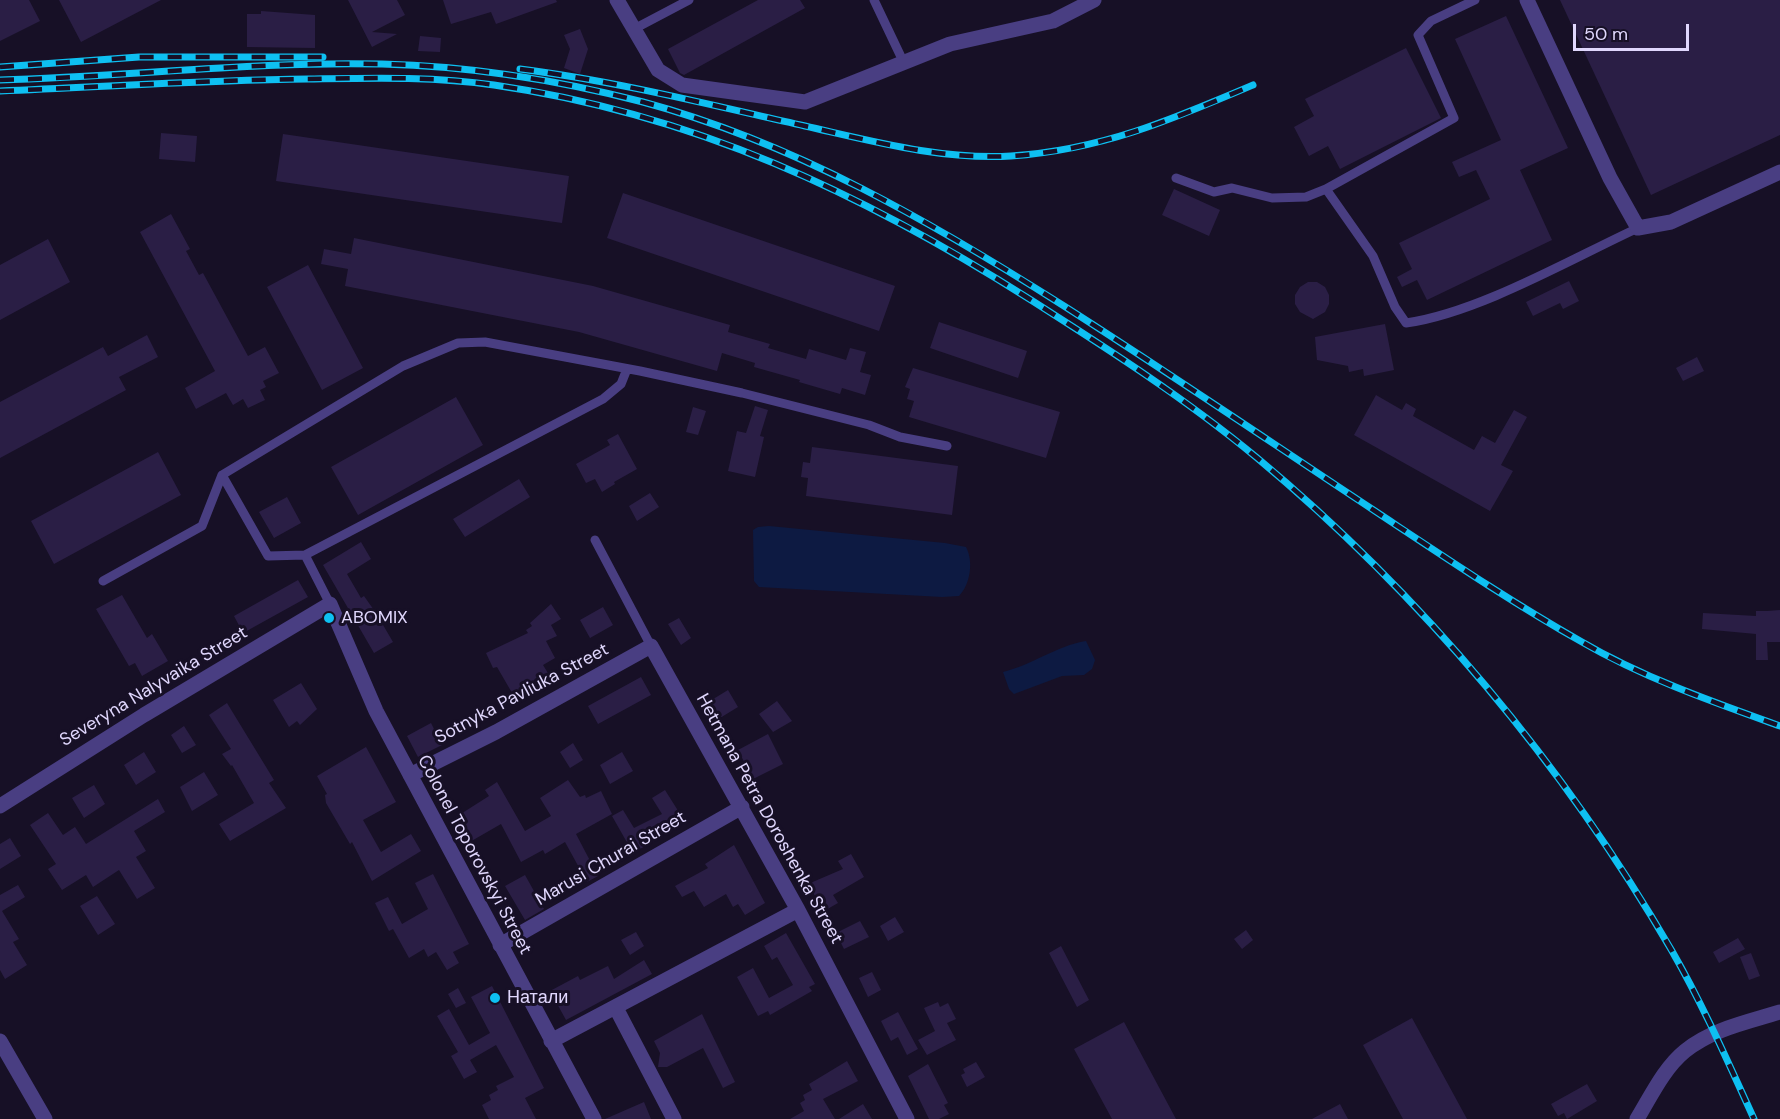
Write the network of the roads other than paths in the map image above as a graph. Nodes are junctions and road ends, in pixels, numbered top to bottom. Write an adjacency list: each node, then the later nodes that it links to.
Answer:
1 (617, 0): 7 (street)
2 (689, 0): 7 (lane)
3 (874, 0): 8 (lane)
4 (1094, 0): 8 (street)
5 (1475, 0): 11 (lane)
6 (1527, 0): 12 (street)
7 (634, 29): 8 (street)
8 (903, 61)
9 (1780, 172): 12 (street)
10 (1176, 178): 11 (lane)
11 (1326, 189): 12 (lane)
12 (1638, 228)
13 (627, 369): 14 (lane); 15 (lane); 17 (lane)
14 (947, 446)
15 (222, 475): 17 (lane); 18 (lane)
16 (595, 540): 20 (lane, Hetmana Petra Doroshenka Street)
17 (305, 555): 19 (lane)
18 (103, 580)
19 (330, 604): 21 (street, Colonel Toporovskyi Street); 22 (street, Severyna Nalyvaika Street)
20 (651, 646): 21 (street, Sotnyka Pavliuka Street); 23 (street, Hetmana Petra Doroshenka Street)
21 (410, 775): 25 (street, Colonel Toporovskyi Street)
22 (0, 806)
23 (742, 807): 24 (street, Hetmana Petra Doroshenka Street); 25 (street, Marusi Churai Street)
24 (798, 910): 26 (street); 33 (street, Hetmana Petra Doroshenka Street)
25 (500, 945): 29 (street, Colonel Toporovskyi Street)
26 (615, 1008): 29 (street); 32 (street)
27 (1780, 1012): 34 (street)
28 (0, 1041): 30 (street)
29 (551, 1041): 31 (street, Colonel Toporovskyi Street)
30 (45, 1119)
31 (594, 1119)
32 (674, 1119)
33 (907, 1119)
34 (1637, 1119)

